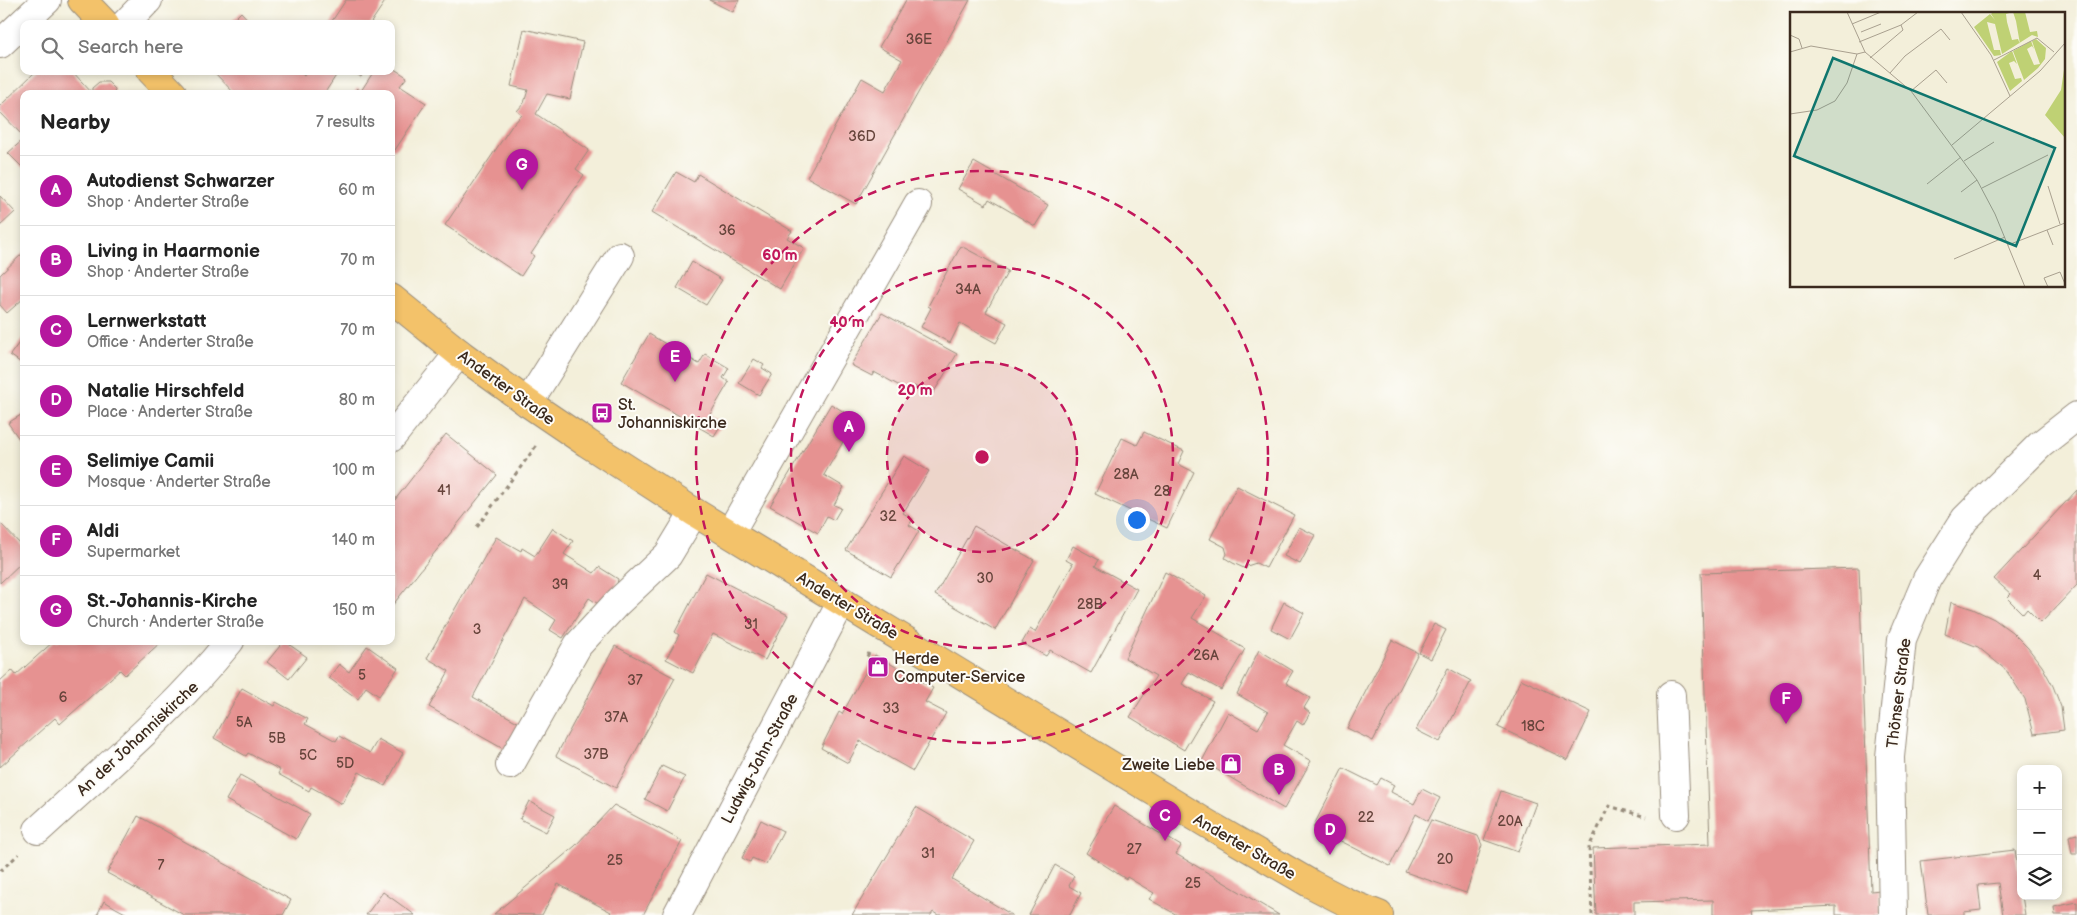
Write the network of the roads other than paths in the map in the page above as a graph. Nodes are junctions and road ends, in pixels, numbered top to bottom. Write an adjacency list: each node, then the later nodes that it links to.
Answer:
1 (47, 0): 4 (street)
2 (82, 0): 5 (main road)
3 (148, 0): 6 (street)
4 (26, 20)
5 (101, 20)
6 (128, 20)
7 (20, 25): 8 (street)
8 (0, 44)
9 (155, 75): 10 (main road)
10 (169, 90)
11 (918, 204): 19 (street)
12 (620, 256): 15 (street)
13 (395, 301): 14 (main road, Anderter Straße)
14 (459, 353): 15 (main road, Anderter Straße); 17 (street)
15 (528, 404): 18 (main road, Anderter Straße)
16 (2077, 416): 29 (street, Thönser Straße)
17 (395, 433)
18 (694, 512): 19 (main road, Anderter Straße); 23 (street)
19 (730, 533): 20 (main road, Anderter Straße)
20 (842, 601): 26 (main road, Anderter Straße); 27 (street, Ludwig-Jahn-Straße)
21 (227, 645): 25 (street, An der Johanniskirche)
22 (1671, 695): 24 (street)
23 (510, 765)
24 (1676, 815)
25 (38, 830)
26 (1343, 909): 28 (main road, Anderter Straße)
27 (677, 915)
28 (1380, 915)
29 (1893, 915)

